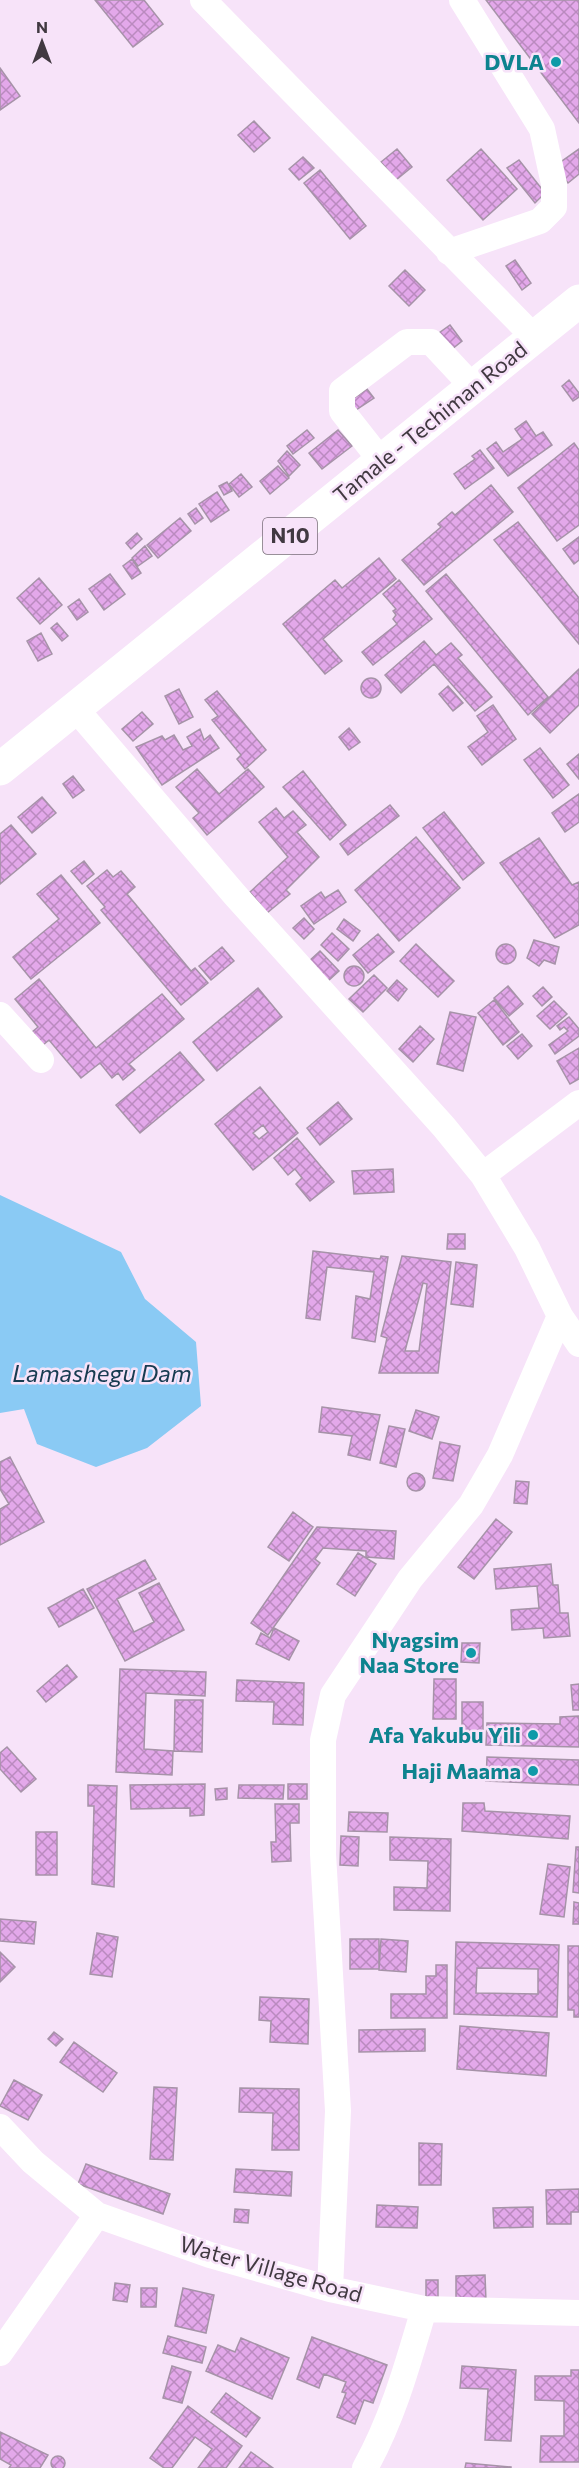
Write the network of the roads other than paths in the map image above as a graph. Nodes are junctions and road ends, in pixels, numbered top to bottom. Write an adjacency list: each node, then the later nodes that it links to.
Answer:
1 (203, 0): 3 (street)
2 (462, 0): 3 (street)
3 (449, 252): 5 (street)
4 (579, 301): 5 (highway, Tamale - Techiman Road / N10)
5 (534, 337): 6 (highway, Tamale - Techiman Road / N10)
6 (473, 387): 7 (highway, Tamale - Techiman Road / N10); 7 (street)
7 (382, 462): 8 (highway, Tamale - Techiman Road / N10)
8 (75, 708): 9 (highway, Tamale - Techiman Road / N10); 13 (street)
9 (0, 769)
10 (0, 1015): 11 (street)
11 (41, 1060)
12 (579, 1104): 13 (street)
13 (483, 1175): 14 (street)
14 (560, 1316): 15 (street); 18 (street)
15 (579, 1344)
16 (0, 2127): 17 (street, Water Village Road)
17 (97, 2215): 18 (street, Water Village Road); 21 (street)
18 (330, 2289): 19 (street, Water Village Road)
19 (424, 2309): 20 (street, Water Village Road); 22 (street)
20 (579, 2313)
21 (0, 2353)
22 (366, 2468)

